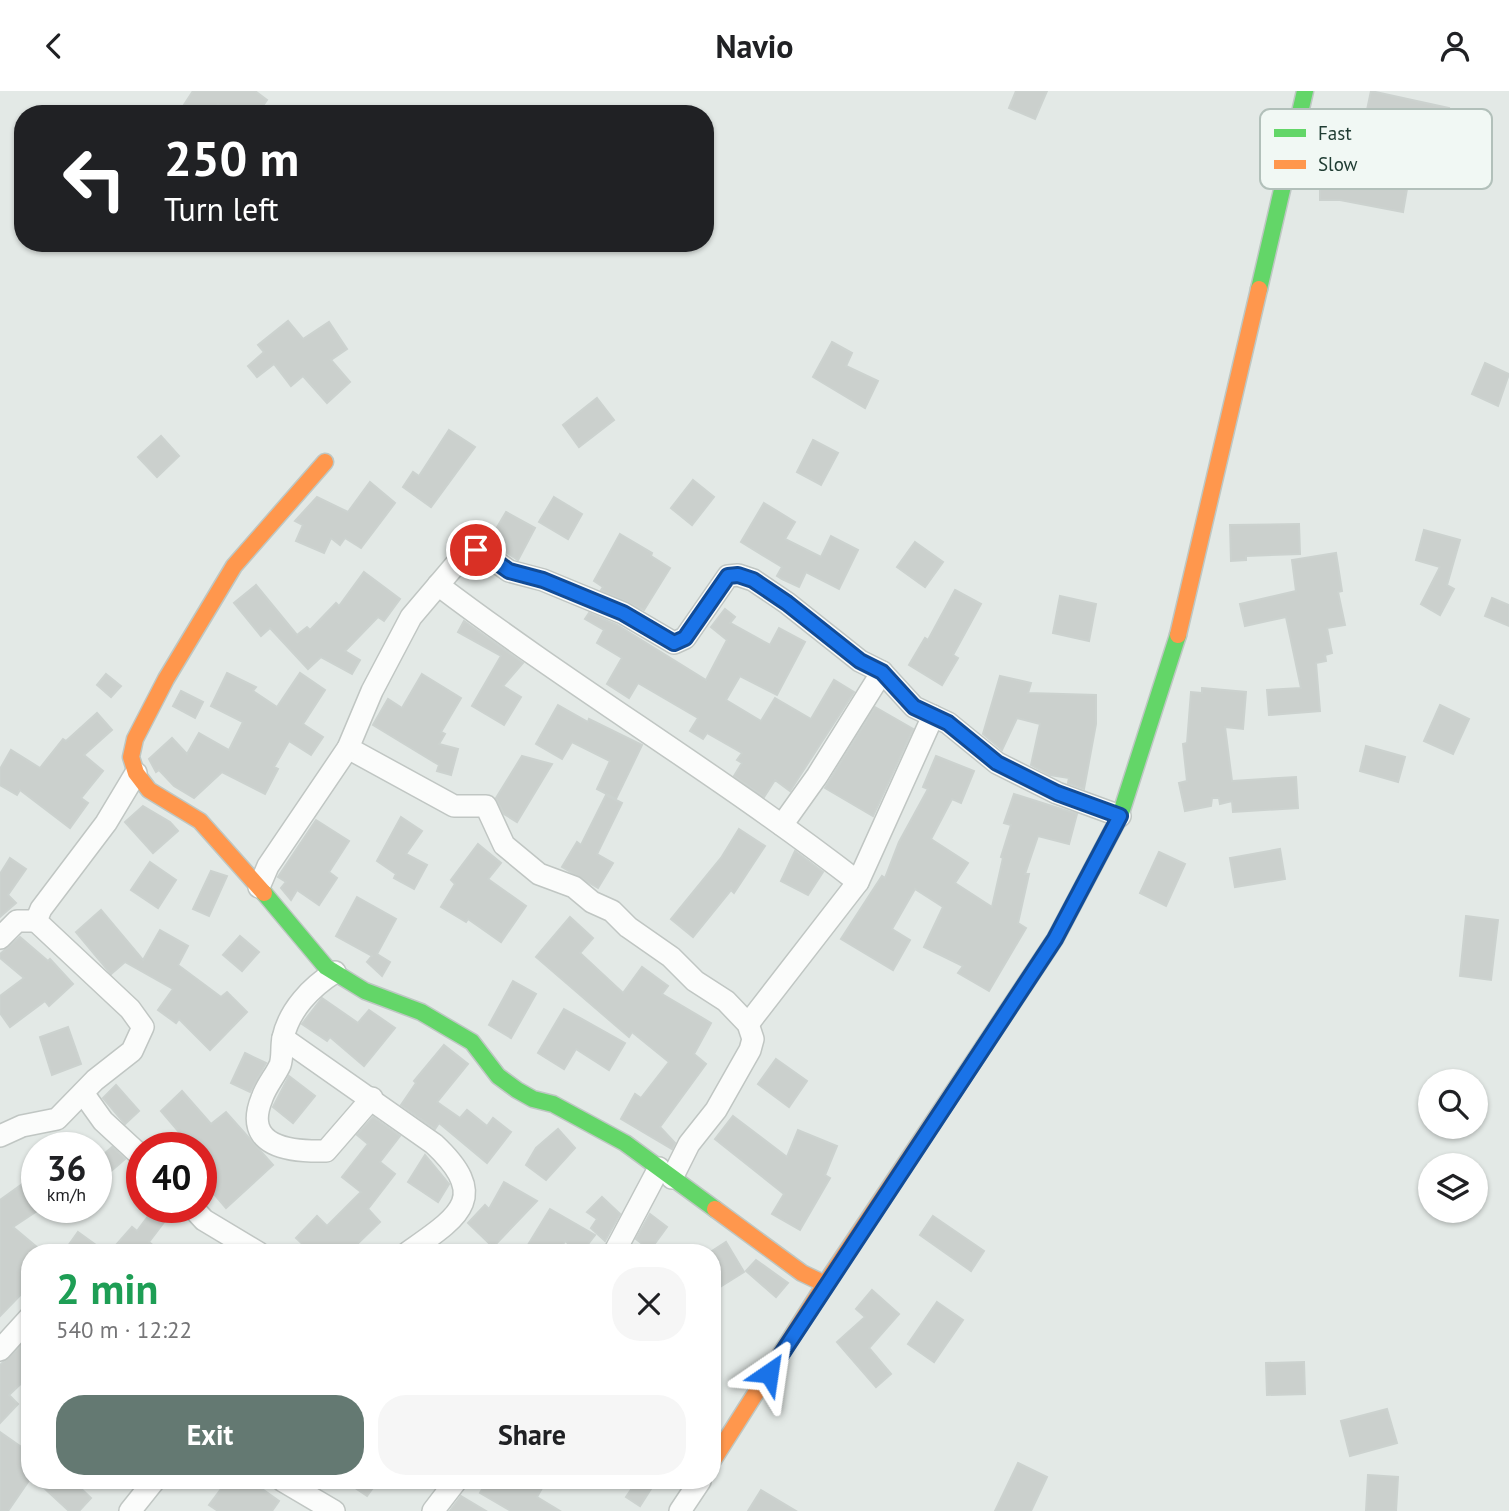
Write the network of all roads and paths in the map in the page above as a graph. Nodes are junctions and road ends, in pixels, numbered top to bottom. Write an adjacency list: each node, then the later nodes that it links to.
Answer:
1 (1305, 91): 2 (street)
2 (1301, 109)
3 (1282, 189): 10 (street)
4 (325, 462): 9 (street)
5 (438, 585): 6 (street); 8 (street); 11 (street)
6 (882, 672): 7 (street); 11 (street)
7 (933, 716): 10 (street); 12 (street)
8 (348, 748): 13 (street); 17 (street)
9 (136, 773): 13 (street); 14 (street)
10 (1120, 816): 28 (street)
11 (782, 825): 12 (street)
12 (858, 882): 17 (street)
13 (259, 887): 16 (street)
14 (36, 921): 15 (street); 19 (street)
15 (0, 938)
16 (335, 972): 18 (street); 23 (street)
17 (748, 1024): 23 (street)
18 (283, 1038): 20 (street); 20 (street)
19 (83, 1093): 21 (street); 22 (street)
20 (372, 1098): 26 (street)
21 (0, 1136)
22 (126, 1142)
23 (666, 1173): 27 (street); 28 (street)
24 (209, 1223): 25 (street)
25 (244, 1244)
26 (418, 1244)
27 (620, 1244)
28 (825, 1284): 31 (street)
29 (21, 1327): 30 (street)
30 (0, 1350)
31 (721, 1448)
32 (148, 1489): 36 (street)
33 (297, 1489): 37 (street)
34 (450, 1489): 38 (street)
35 (695, 1489): 39 (street)
36 (130, 1511)
37 (334, 1511)
38 (433, 1511)
39 (680, 1511)

